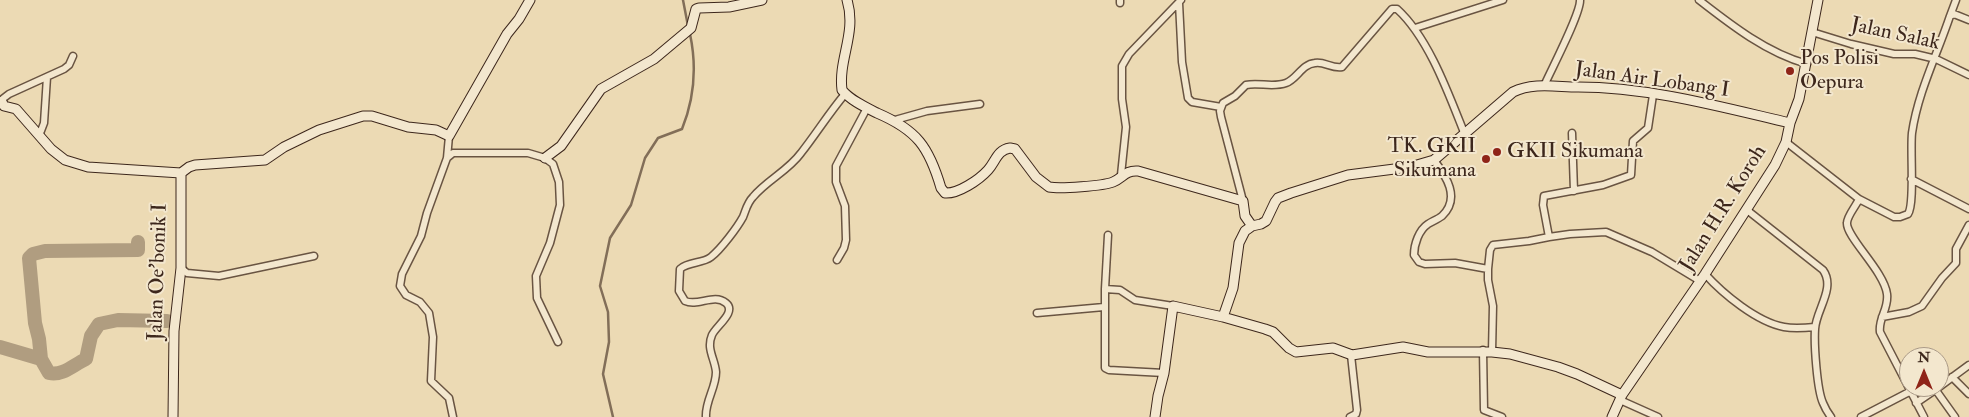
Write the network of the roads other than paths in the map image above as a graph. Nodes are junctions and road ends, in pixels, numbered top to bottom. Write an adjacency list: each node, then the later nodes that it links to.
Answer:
1 (530, 0): 31 (street)
2 (762, 0): 34 (street)
3 (847, 0): 20 (street)
4 (1503, 0): 12 (street)
5 (1580, 0): 19 (street)
6 (1699, 0): 16 (street)
7 (1818, 0): 13 (street, Jalan H.R. Koroh)
8 (1956, 0): 10 (street)
9 (1180, 2): 24 (street); 37 (street)
10 (1950, 16): 11 (street); 15 (street)
11 (1969, 20)
12 (1415, 28): 24 (street); 29 (street)
13 (1812, 32): 15 (street, Jalan Salak); 16 (street, Jalan H.R. Koroh)
14 (73, 56): 18 (street)
15 (1936, 59): 17 (street, Jalan Salak); 38 (street)
16 (1806, 64): 27 (street, Jalan H.R. Koroh)
17 (1969, 75)
18 (48, 77): 22 (street); 30 (street)
19 (1544, 86): 21 (street, Jalan Air Lobang I); 29 (street, Jalan Air Lobang I)
20 (845, 94): 25 (street); 77 (street)
21 (1653, 95): 27 (street, Jalan Air Lobang I); 39 (street)
22 (0, 102): 30 (street)
23 (980, 104): 26 (street)
24 (1221, 107): 41 (street)
25 (867, 108): 26 (street); 49 (street)
26 (895, 120): 37 (street)
27 (1790, 124): 32 (street, Jalan H.R. Koroh)
28 (1572, 133): 39 (street)
29 (1465, 135): 35 (street, Jalan Air Lobang I)
30 (38, 136): 36 (street)
31 (449, 136): 33 (street); 36 (street)
32 (1786, 142): 40 (street); 43 (street, Jalan H.R. Koroh)
33 (447, 158): 34 (street); 76 (street)
34 (545, 158): 60 (street)
35 (1434, 160): 45 (street, Jalan Air Lobang I); 51 (street)
36 (181, 173): 50 (street, Jalan Oe'bonik I)
37 (1121, 175): 41 (street)
38 (1911, 180): 40 (street); 42 (street)
39 (1574, 191): 47 (street)
40 (1860, 199): 58 (street)
41 (1243, 201): 45 (street)
42 (1969, 208)
43 (1747, 210): 52 (street, Jalan H.R. Koroh); 59 (street)
44 (1969, 225): 58 (street)
45 (1252, 226): 57 (street, Jalan Air Lobang I)
46 (1108, 235): 53 (street)
47 (1549, 237): 51 (street); 52 (street)
48 (314, 256): 50 (street)
49 (837, 260)
50 (182, 268): 75 (street, Jalan Oe'bonik I)
51 (1488, 269): 61 (street)
52 (1702, 277): 59 (street); 73 (street, Jalan H.R. Koroh)
53 (1105, 289): 54 (street); 55 (street)
54 (1173, 306): 57 (street); 65 (street)
55 (1104, 307): 56 (street); 65 (street)
56 (1037, 313)
57 (1222, 316): 62 (street)
58 (1882, 317): 64 (street)
59 (1815, 327): 83 (street)
60 (558, 342)
61 (1488, 351): 62 (street); 73 (street); 80 (street)
62 (1351, 355): 79 (street)
63 (1969, 365): 66 (street)
64 (1899, 368)
65 (1164, 373): 78 (street)
66 (1952, 377): 67 (street); 68 (street)
67 (1949, 379)
68 (1969, 394)
69 (1899, 397): 84 (street)
70 (1914, 397): 74 (street)
71 (1924, 397): 74 (street)
72 (1943, 397): 86 (street)
73 (1621, 398): 81 (street, Jalan H.R. Koroh); 82 (street)
74 (1916, 402): 85 (street)
75 (173, 417)
76 (453, 417)
77 (706, 417)
78 (1155, 417)
79 (1350, 417)
80 (1502, 417)
81 (1612, 417)
82 (1658, 417)
83 (1831, 417)
84 (1861, 417)
85 (1924, 417)
86 (1955, 417)

